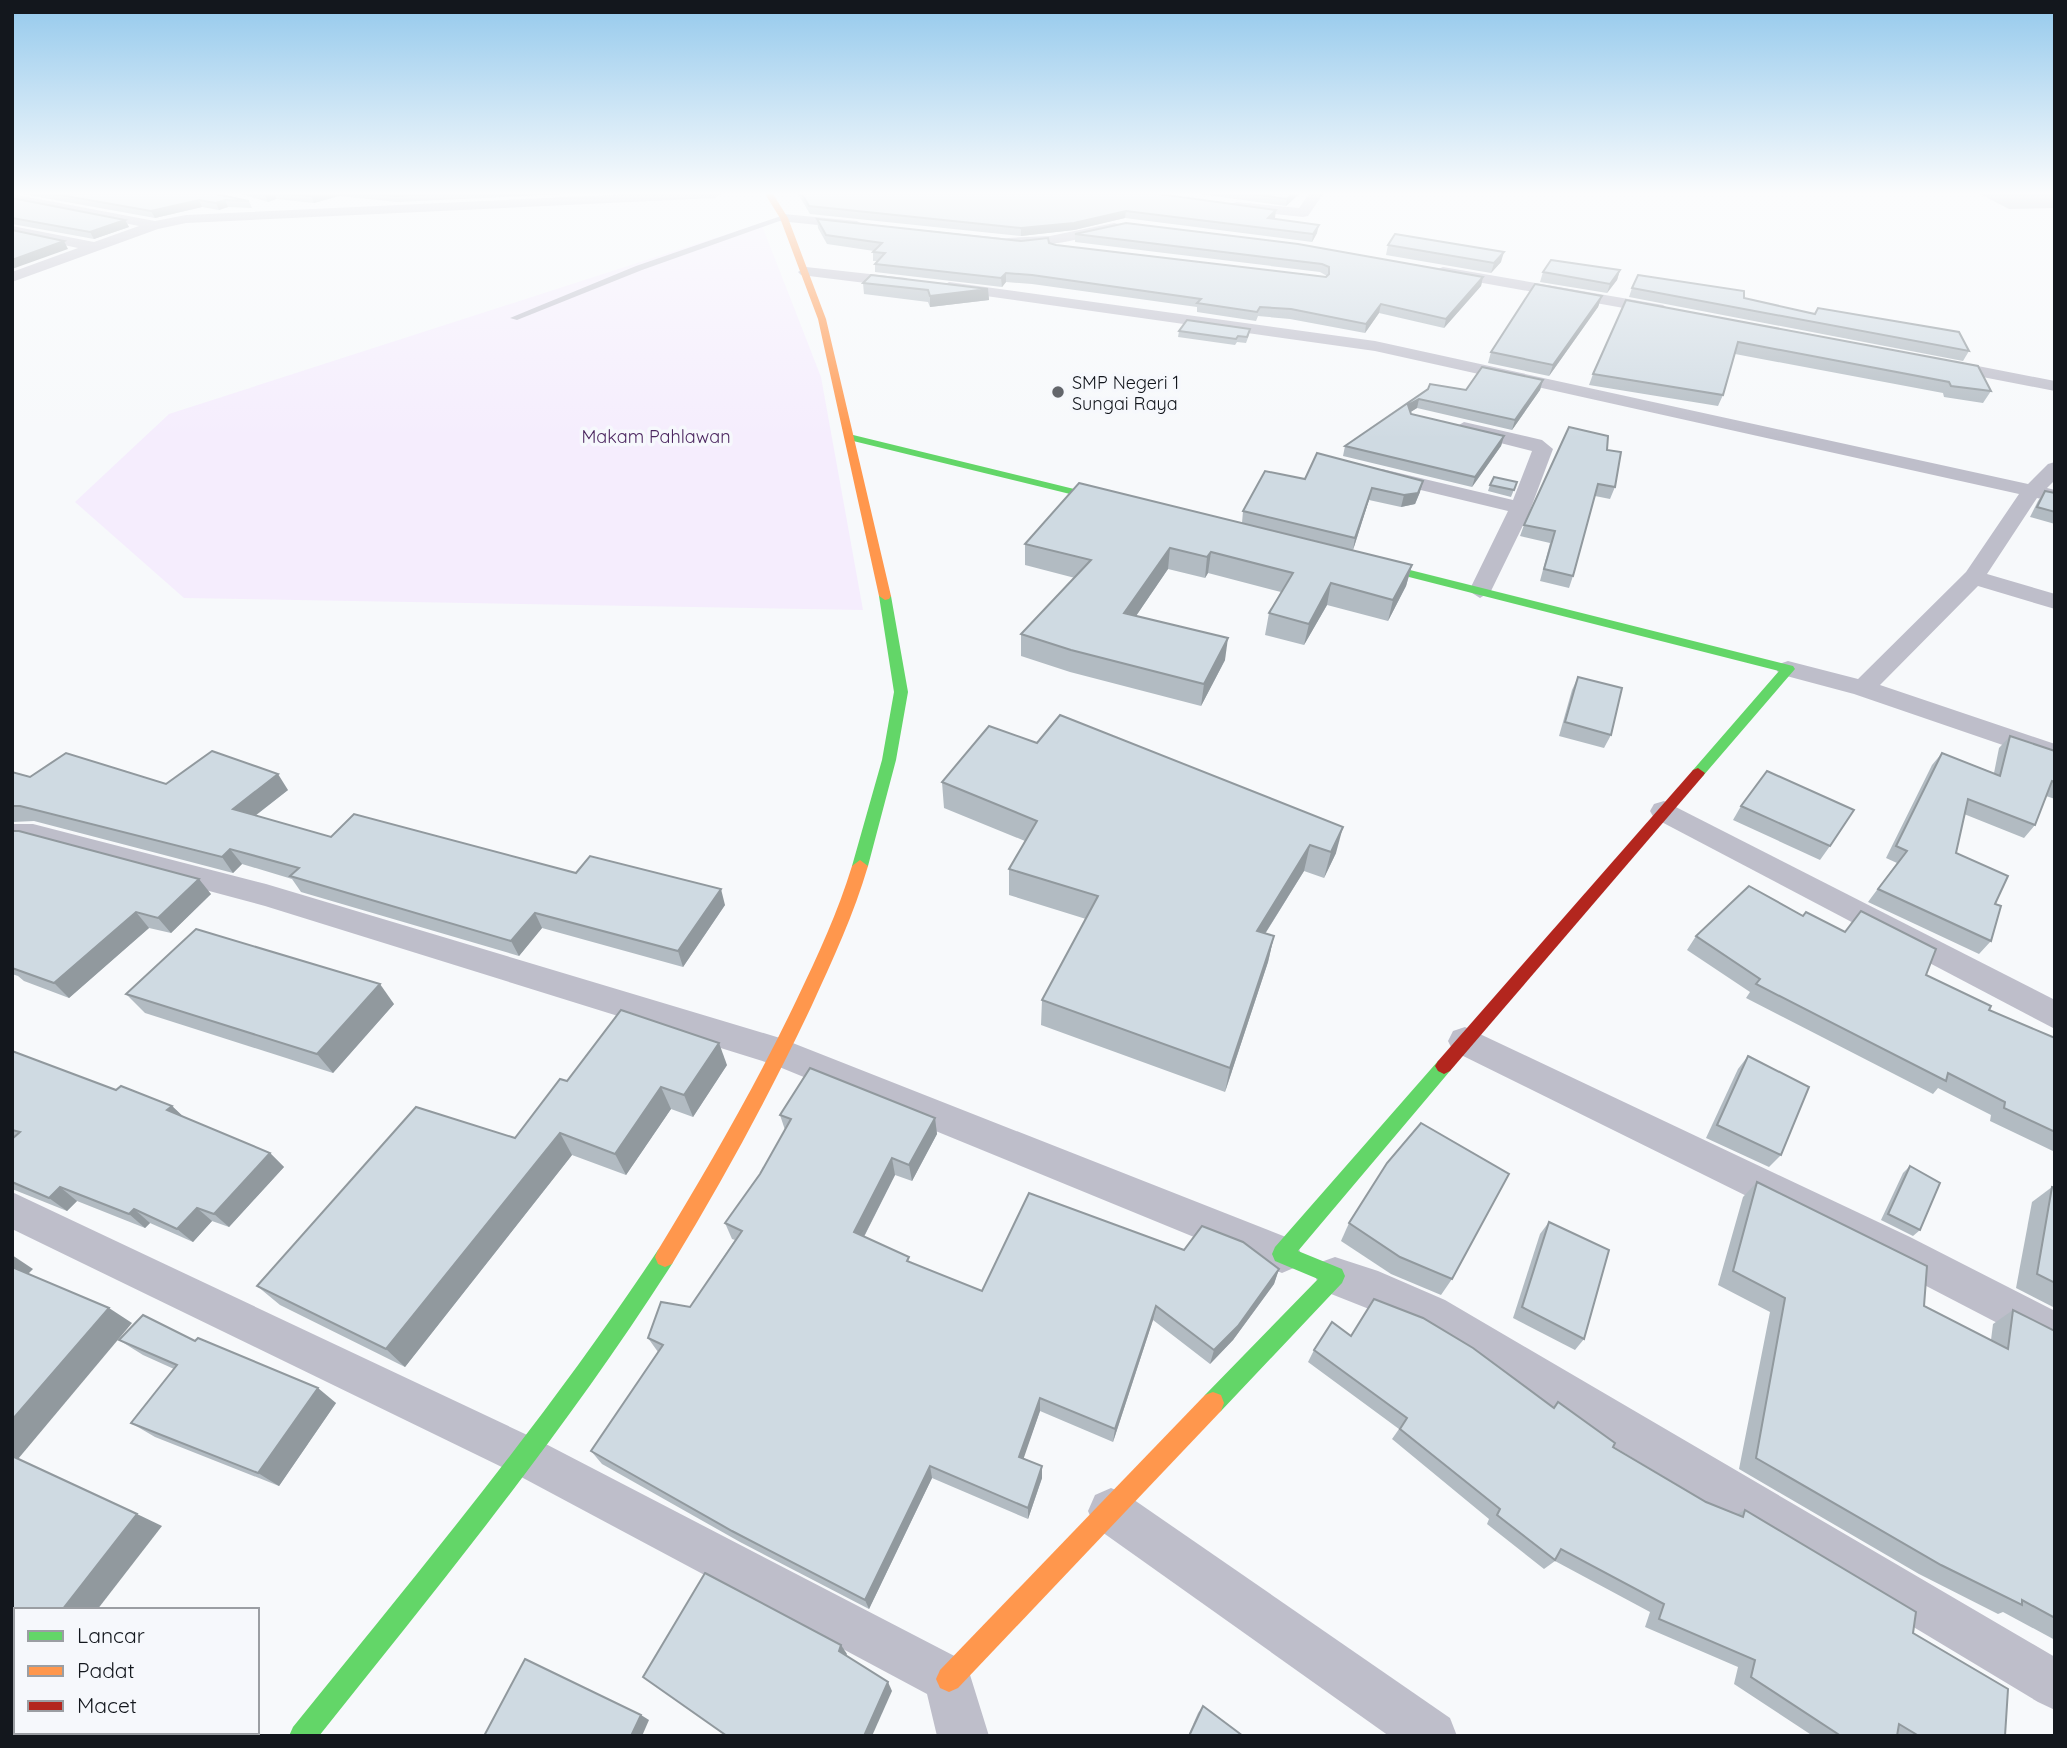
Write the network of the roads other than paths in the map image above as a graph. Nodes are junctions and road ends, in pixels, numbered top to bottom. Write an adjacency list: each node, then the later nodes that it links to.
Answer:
1 (620, 276): 6 (lane)
2 (807, 276): 10 (main road)
3 (837, 276): 13 (street)
4 (1464, 276): 5 (street)
5 (1674, 312)
6 (514, 318)
7 (1919, 360): 8 (street)
8 (2055, 386)
9 (1443, 423): 14 (street)
10 (849, 438): 15 (main road); 27 (main road)
11 (2055, 468): 13 (street)
12 (1360, 470): 14 (street)
13 (2043, 494): 17 (street)
14 (1520, 508): 18 (street)
15 (1144, 509)
16 (1346, 558): 18 (main road)
17 (1974, 577): 19 (street); 21 (street)
18 (1480, 591): 20 (main road)
19 (2055, 602)
20 (1788, 669): 21 (street); 23 (main road)
21 (1863, 688): 22 (street)
22 (2055, 754)
23 (1664, 811): 25 (street); 26 (main road)
24 (12, 834): 27 (street)
25 (2055, 1016)
26 (1465, 1041): 29 (main road); 31 (street)
27 (780, 1052): 29 (street); 32 (main road)
28 (12, 1210): 32 (street)
29 (1282, 1254): 30 (main road)
30 (1335, 1276): 33 (main road); 35 (street)
31 (2055, 1332)
32 (526, 1456): 34 (street); 36 (main road)
33 (1111, 1511): 34 (main road); 38 (street)
34 (949, 1679): 37 (street)
35 (2055, 1685)
36 (302, 1736)
37 (964, 1736)
38 (1432, 1736)

